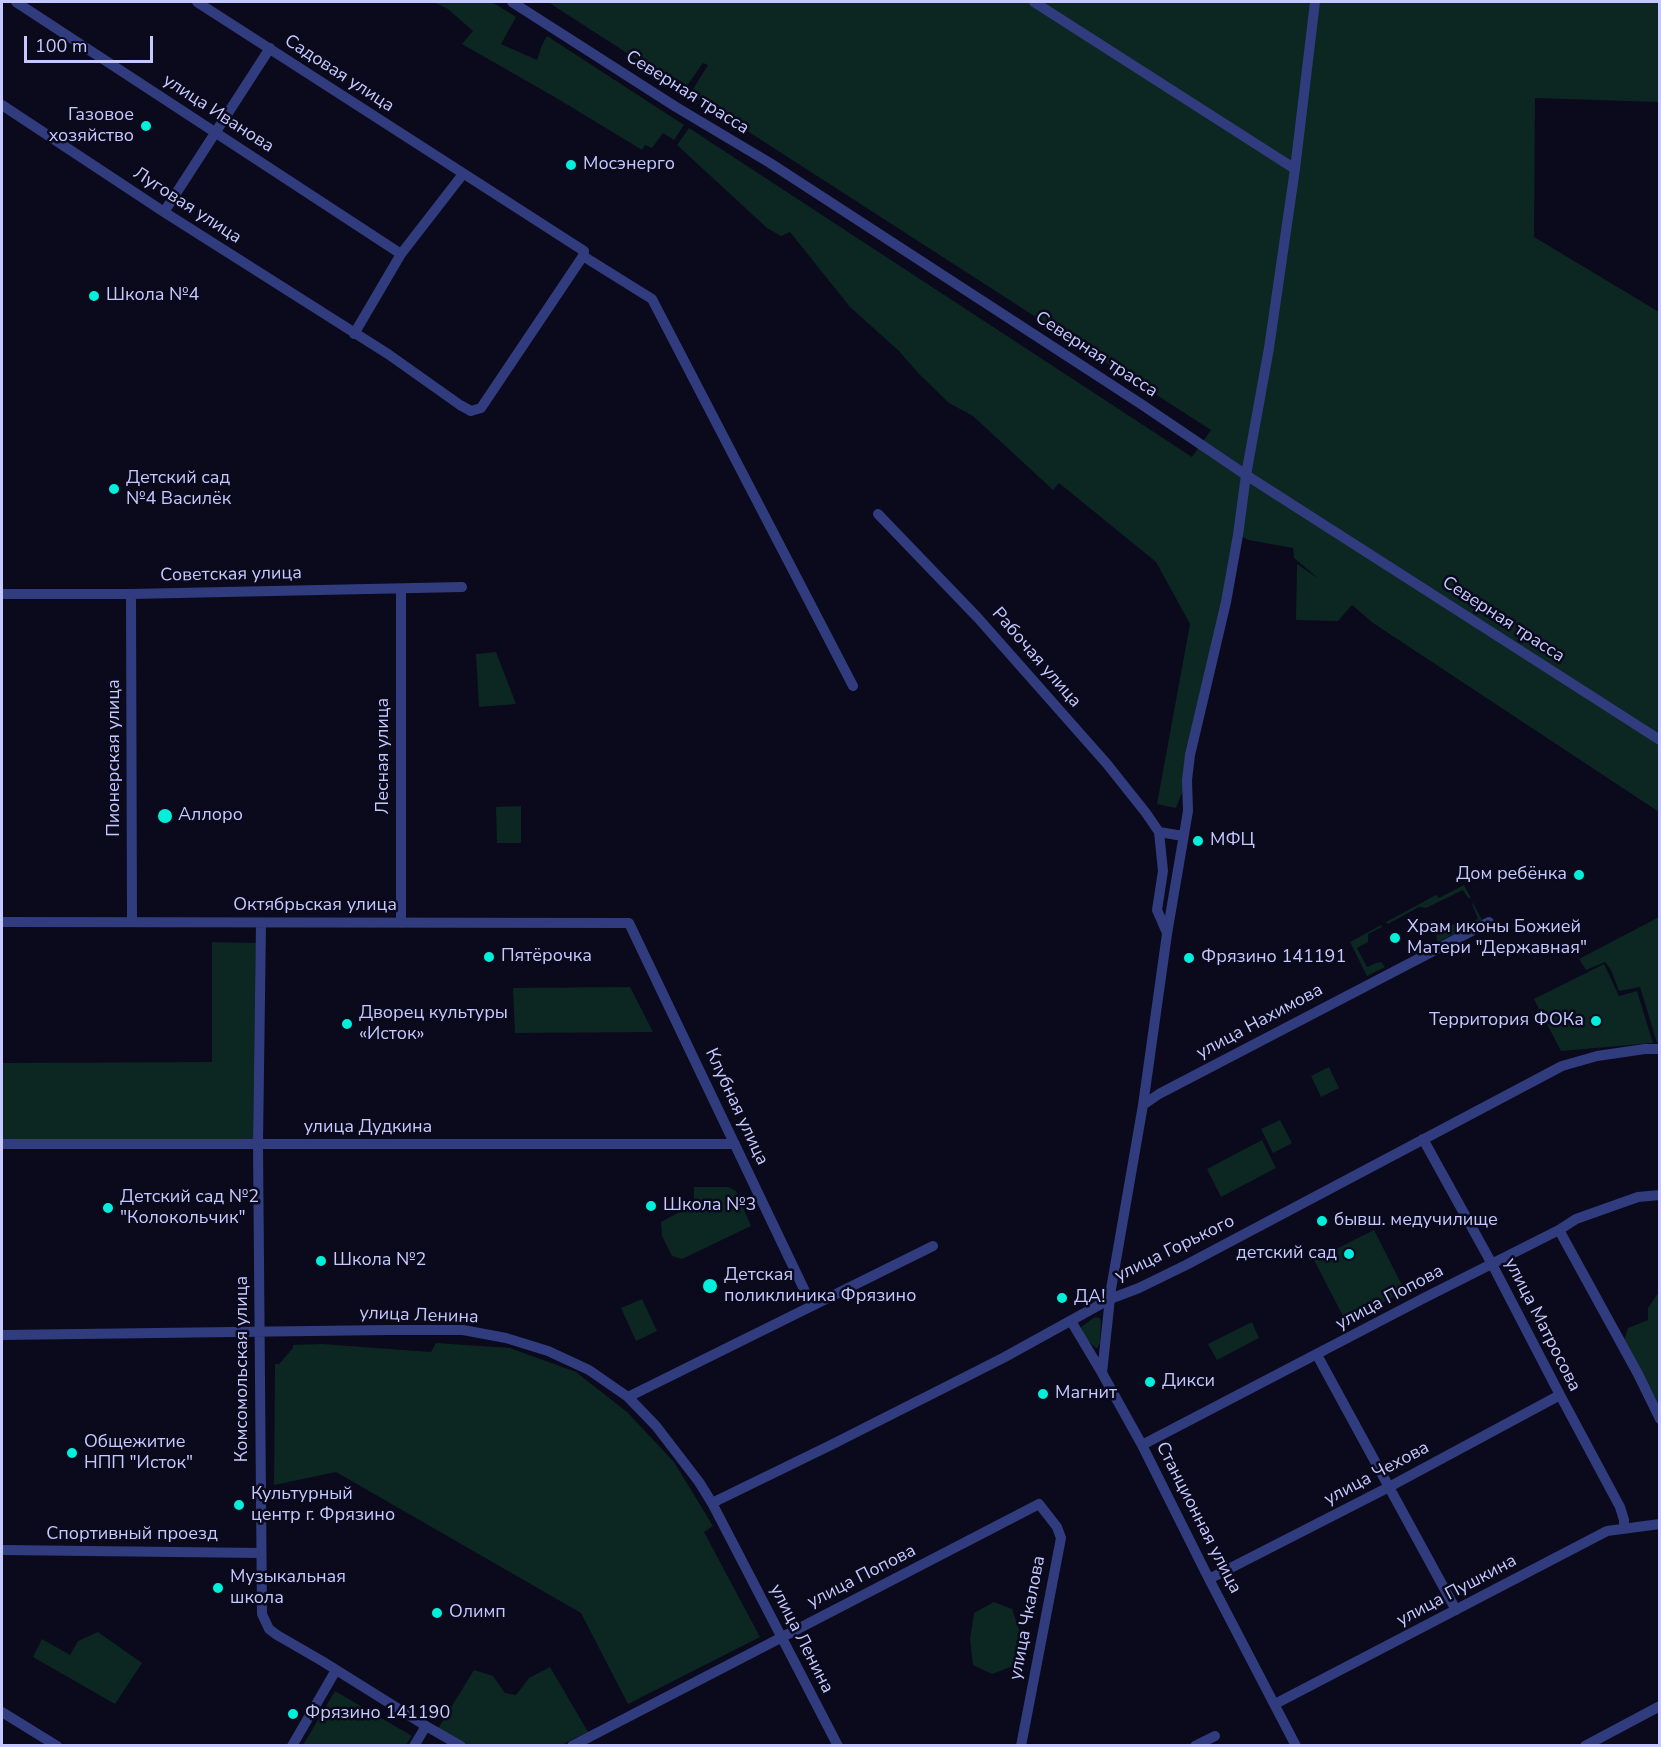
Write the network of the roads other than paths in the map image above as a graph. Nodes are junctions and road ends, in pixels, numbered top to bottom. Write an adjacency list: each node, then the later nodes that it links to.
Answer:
1 (16, 2): 8 (street, улица Иванова)
2 (197, 2): 6 (street, Садовая улица)
3 (512, 2): 15 (street, Северная трасса)
4 (1034, 2): 9 (street)
5 (1315, 2): 9 (street)
6 (270, 48): 8 (street); 10 (street, Садовая улица)
7 (2, 105): 11 (street, Луговая улица)
8 (215, 132): 11 (street); 12 (street, улица Иванова)
9 (1295, 169): 15 (street)
10 (463, 174): 12 (street); 13 (street, Садовая улица)
11 (164, 212): 14 (street, Луговая улица)
12 (401, 254): 14 (street)
13 (583, 256): 14 (street, Луговая улица); 21 (street)
14 (354, 334)
15 (1246, 475): 22 (street, Северная трасса); 24 (street)
16 (878, 514): 23 (street, Рабочая улица)
17 (462, 587): 18 (street, Советская улица)
18 (400, 589): 20 (street, Советская улица); 29 (street, Лесная улица)
19 (2, 594): 20 (street, Советская улица)
20 (131, 594): 26 (street, Пионерская улица)
21 (853, 686)
22 (1659, 740)
23 (1159, 832): 24 (street); 31 (street)
24 (1183, 836): 31 (street)
25 (2, 922): 26 (street, Октябрьская улица)
26 (132, 922): 27 (street, Октябрьская улица)
27 (261, 922): 29 (street, Октябрьская улица); 37 (street, Комсомольская улица)
28 (1490, 922): 33 (street, улица Нахимова)
29 (401, 923): 30 (street, Октябрьская улица)
30 (629, 923): 35 (street, Клубная улица)
31 (1167, 934): 33 (street)
32 (1659, 1049): 34 (street, улица Горького)
33 (1143, 1105): 42 (street)
34 (1423, 1138): 41 (street, улица Матросова); 42 (street, улица Горького)
35 (735, 1143): 37 (street, улица Дудкина); 43 (street, Клубная улица)
36 (2, 1144): 37 (street, улица Дудкина)
37 (258, 1144): 45 (street, Комсомольская улица)
38 (1659, 1195): 39 (street, улица Попова)
39 (1559, 1230): 41 (street, улица Попова); 51 (street)
40 (933, 1246): 43 (street)
41 (1492, 1264): 47 (street, улица Попова); 49 (street, улица Матросова)
42 (1110, 1299): 44 (street, улица Горького); 48 (street)
43 (812, 1306): 50 (street)
44 (1071, 1321): 48 (street, Станционная улица); 54 (street, улица Горького)
45 (259, 1331): 46 (street, улица Ленина); 50 (street, улица Ленина); 59 (street, Комсомольская улица)
46 (2, 1335)
47 (1317, 1355): 52 (street, улица Попова); 53 (street)
48 (1102, 1373): 52 (street, Станционная улица)
49 (1560, 1395): 53 (street, улица Чехова); 57 (street, улица Матросова)
50 (628, 1397): 54 (street, улица Ленина)
51 (1659, 1419)
52 (1142, 1445): 60 (street, Станционная улица)
53 (1389, 1488): 60 (street, улица Чехова); 61 (street)
54 (712, 1503): 62 (street, улица Ленина)
55 (1039, 1504): 62 (street, улица Попова); 75 (street, улица Чкалова)
56 (1659, 1524): 57 (street, улица Пушкина)
57 (1624, 1529): 61 (street, улица Пушкина)
58 (2, 1550): 59 (street, Спортивный проезд)
59 (261, 1553): 63 (street, Комсомольская улица)
60 (1209, 1580): 64 (street, Станционная улица)
61 (1456, 1610): 64 (street, улица Пушкина)
62 (781, 1636): 73 (street, улица Попова); 74 (street, улица Ленина)
63 (336, 1670): 67 (street, Комсомольская улица); 70 (street)
64 (1275, 1704): 77 (street, Станционная улица)
65 (1659, 1706): 78 (street)
66 (2, 1712): 69 (street)
67 (426, 1726): 71 (street); 72 (street)
68 (1215, 1736): 76 (street)
69 (57, 1746)
70 (292, 1746)
71 (414, 1746)
72 (461, 1746)
73 (572, 1746)
74 (838, 1746)
75 (1021, 1746)
76 (1196, 1746)
77 (1296, 1746)
78 (1584, 1746)

